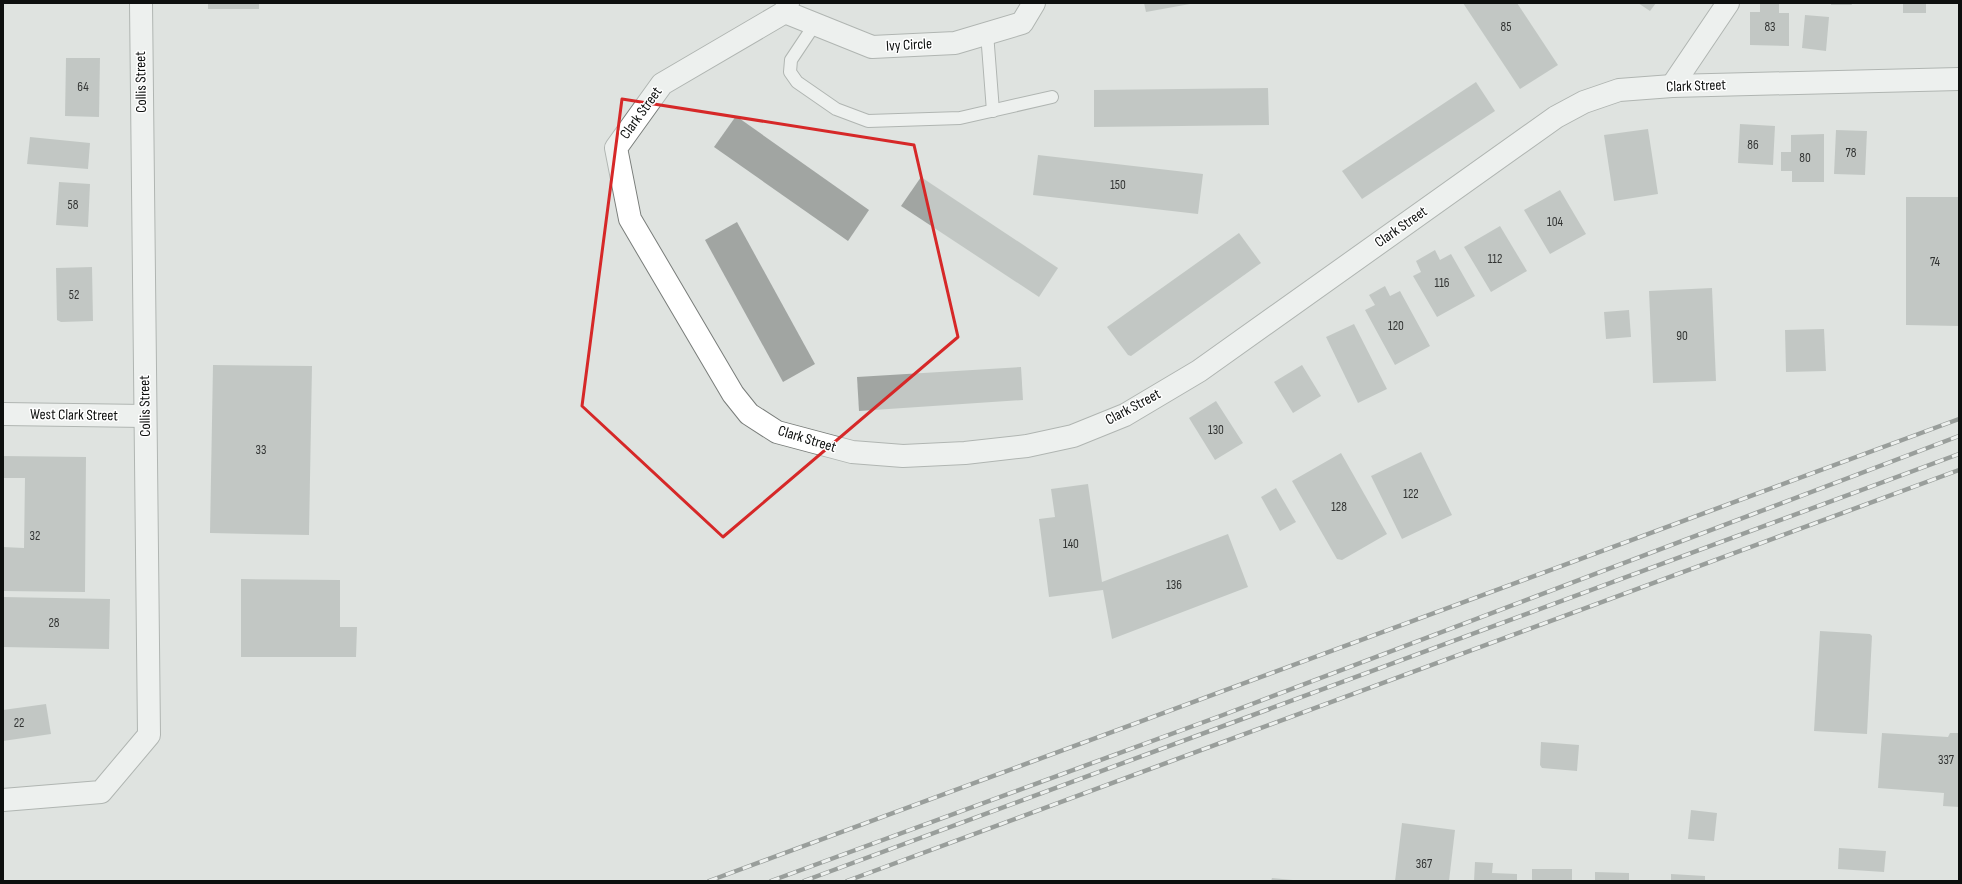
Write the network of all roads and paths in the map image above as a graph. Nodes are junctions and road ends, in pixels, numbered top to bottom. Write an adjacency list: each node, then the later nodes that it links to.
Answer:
1 (141, 3): 12 (street, Collis Street)
2 (1034, 3): 6 (street, Ivy Circle)
3 (1728, 3): 8 (street)
4 (786, 7): 5 (street, Ivy Circle); 8 (street, Clark Street)
5 (815, 24): 6 (street, Ivy Circle); 10 (lane)
6 (987, 33): 10 (lane)
7 (1959, 79): 8 (street, Clark Street)
8 (1672, 86)
9 (1052, 97): 10 (lane)
10 (993, 111)
11 (3, 414): 12 (street, West Clark Street)
12 (145, 416): 13 (street, Collis Street)
13 (3, 800)

